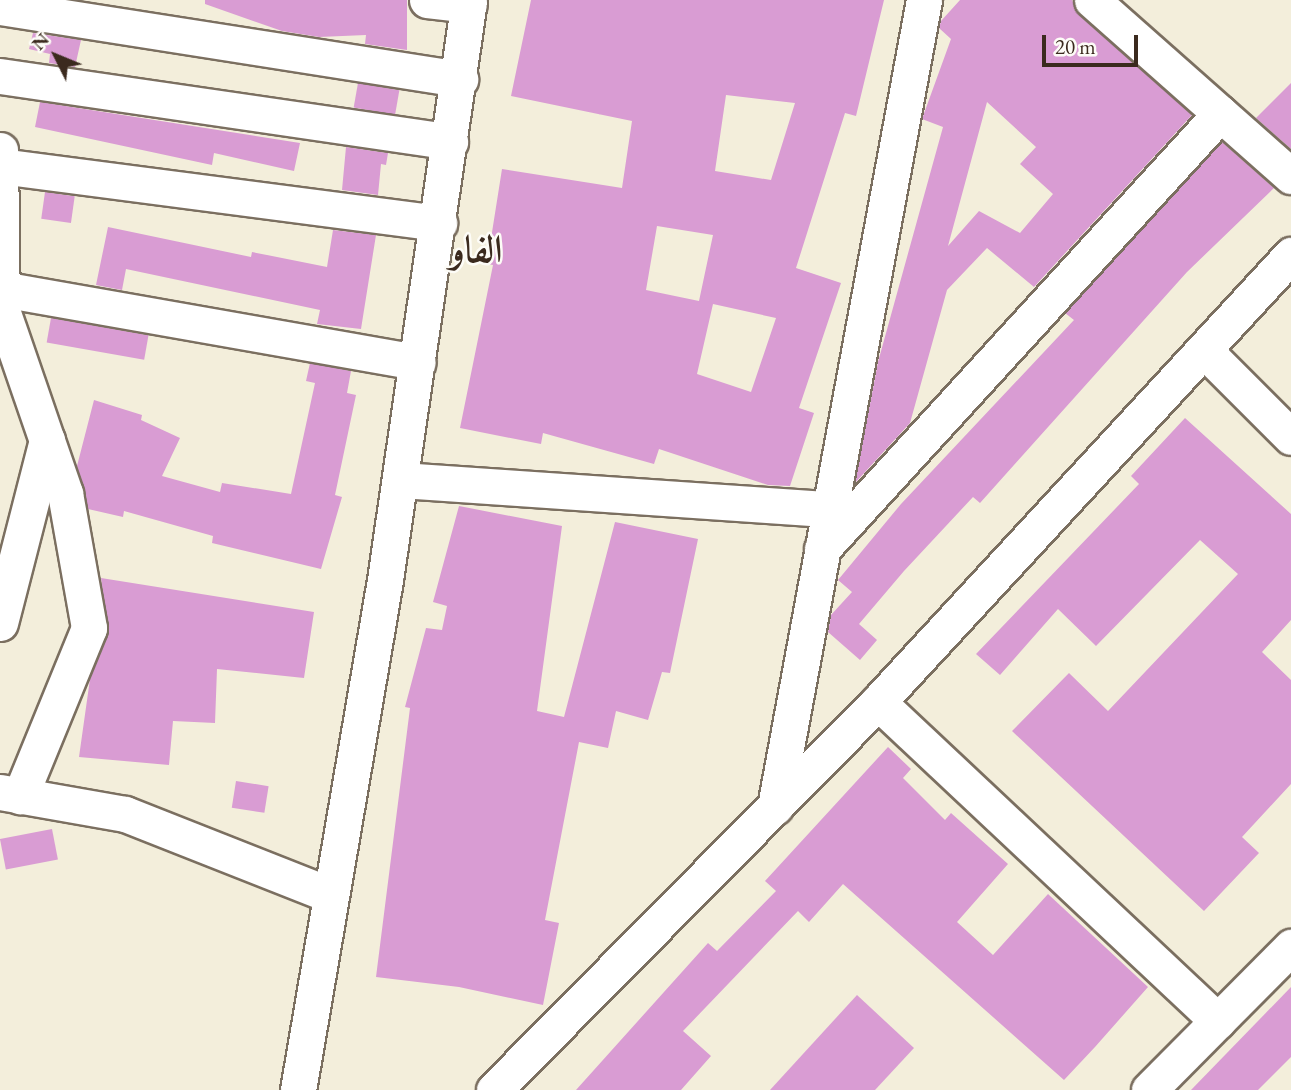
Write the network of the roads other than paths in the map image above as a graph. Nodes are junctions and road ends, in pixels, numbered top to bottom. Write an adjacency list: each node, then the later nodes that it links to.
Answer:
1 (427, 0): 4 (street)
2 (924, 0): 21 (street)
3 (1092, 0): 8 (street)
4 (469, 3): 7 (street)
5 (0, 7): 7 (street)
6 (0, 76): 9 (street)
7 (460, 79): 9 (street)
8 (1220, 114): 12 (street); 22 (street)
9 (450, 142): 13 (street)
10 (0, 150): 11 (street)
11 (0, 166): 13 (street); 15 (street)
12 (1291, 176)
13 (439, 223): 17 (street)
14 (1291, 255): 16 (street)
15 (1, 305): 17 (street); 19 (street)
16 (1203, 350): 18 (street); 24 (street)
17 (418, 362): 20 (street)
18 (1291, 437)
19 (47, 440): 23 (street); 25 (street)
20 (400, 480): 21 (street); 27 (street)
21 (830, 509): 22 (street)
22 (822, 549): 26 (street)
23 (0, 623)
24 (878, 702): 26 (street); 29 (street)
25 (10, 794): 27 (street)
26 (775, 807): 31 (street)
27 (331, 895): 30 (street)
28 (1291, 947): 29 (street)
29 (1218, 1021): 32 (street)
30 (298, 1090)
31 (495, 1090)
32 (1149, 1090)

